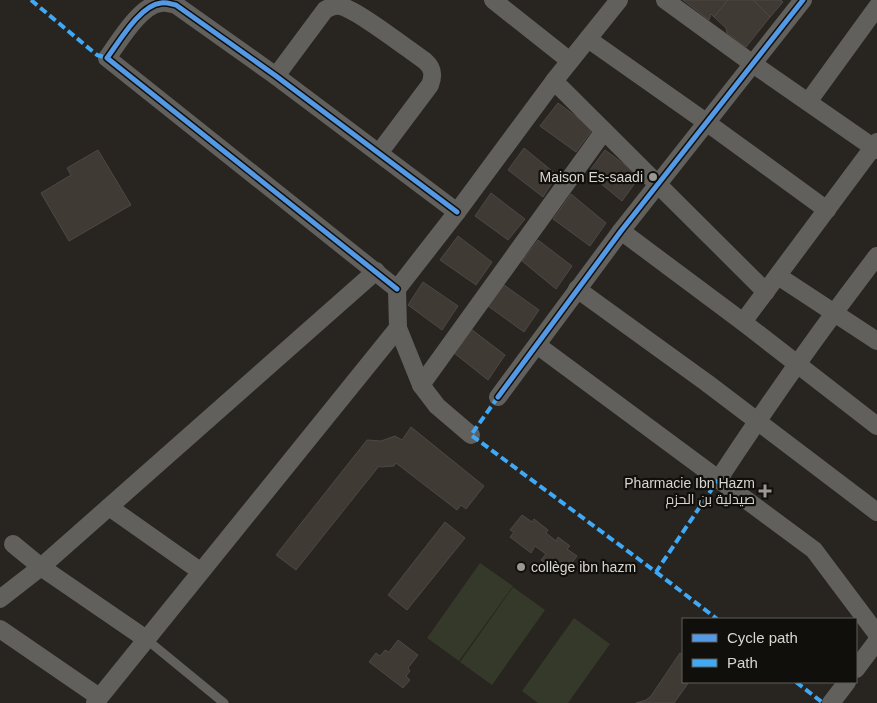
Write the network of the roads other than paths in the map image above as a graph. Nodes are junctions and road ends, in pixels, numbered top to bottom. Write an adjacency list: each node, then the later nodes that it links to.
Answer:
1 (619, 0): 6 (street)
2 (666, 0): 8 (street)
3 (803, 0): 8 (street)
4 (504, 4): 7 (street)
5 (877, 7): 11 (street)
6 (588, 39): 7 (street); 12 (street)
7 (570, 61): 10 (street)
8 (753, 64): 11 (street); 12 (street)
9 (276, 76): 15 (street); 15 (street); 21 (street)
10 (554, 81): 13 (street); 18 (street)
11 (808, 102): 14 (street)
12 (706, 122): 16 (street); 17 (street)
13 (604, 131): 16 (street); 32 (street)
14 (876, 146): 17 (street)
15 (379, 153): 18 (street)
16 (658, 183): 19 (street); 25 (street)
17 (827, 210): 22 (street)
18 (456, 212): 23 (street)
19 (621, 231): 24 (street); 27 (street)
20 (877, 256): 26 (street)
21 (376, 271): 23 (street); 38 (street)
22 (778, 276): 25 (street); 26 (street)
23 (397, 289): 28 (street)
24 (577, 289): 30 (street); 34 (street)
25 (766, 292): 27 (street)
26 (834, 313): 29 (street); 31 (street)
27 (743, 322): 31 (street)
28 (398, 328): 32 (street); 42 (street)
29 (877, 341)
30 (537, 345): 33 (street); 37 (street)
31 (797, 365): 34 (street); 35 (street)
32 (421, 385): 36 (street)
33 (498, 397)
34 (757, 421): 37 (street); 39 (street)
35 (877, 426)
36 (471, 435)
37 (718, 480): 45 (street)
38 (109, 507): 41 (street); 42 (street)
39 (877, 512)
40 (13, 544): 41 (street)
41 (42, 567): 43 (street); 46 (street)
42 (200, 571): 46 (street)
43 (0, 599)
44 (0, 629): 50 (street)
45 (877, 634)
46 (146, 638): 50 (street); 51 (lane)
47 (877, 641): 48 (street)
48 (857, 668)
49 (846, 683): 52 (street)
50 (97, 700)
51 (224, 703)
52 (831, 703)

